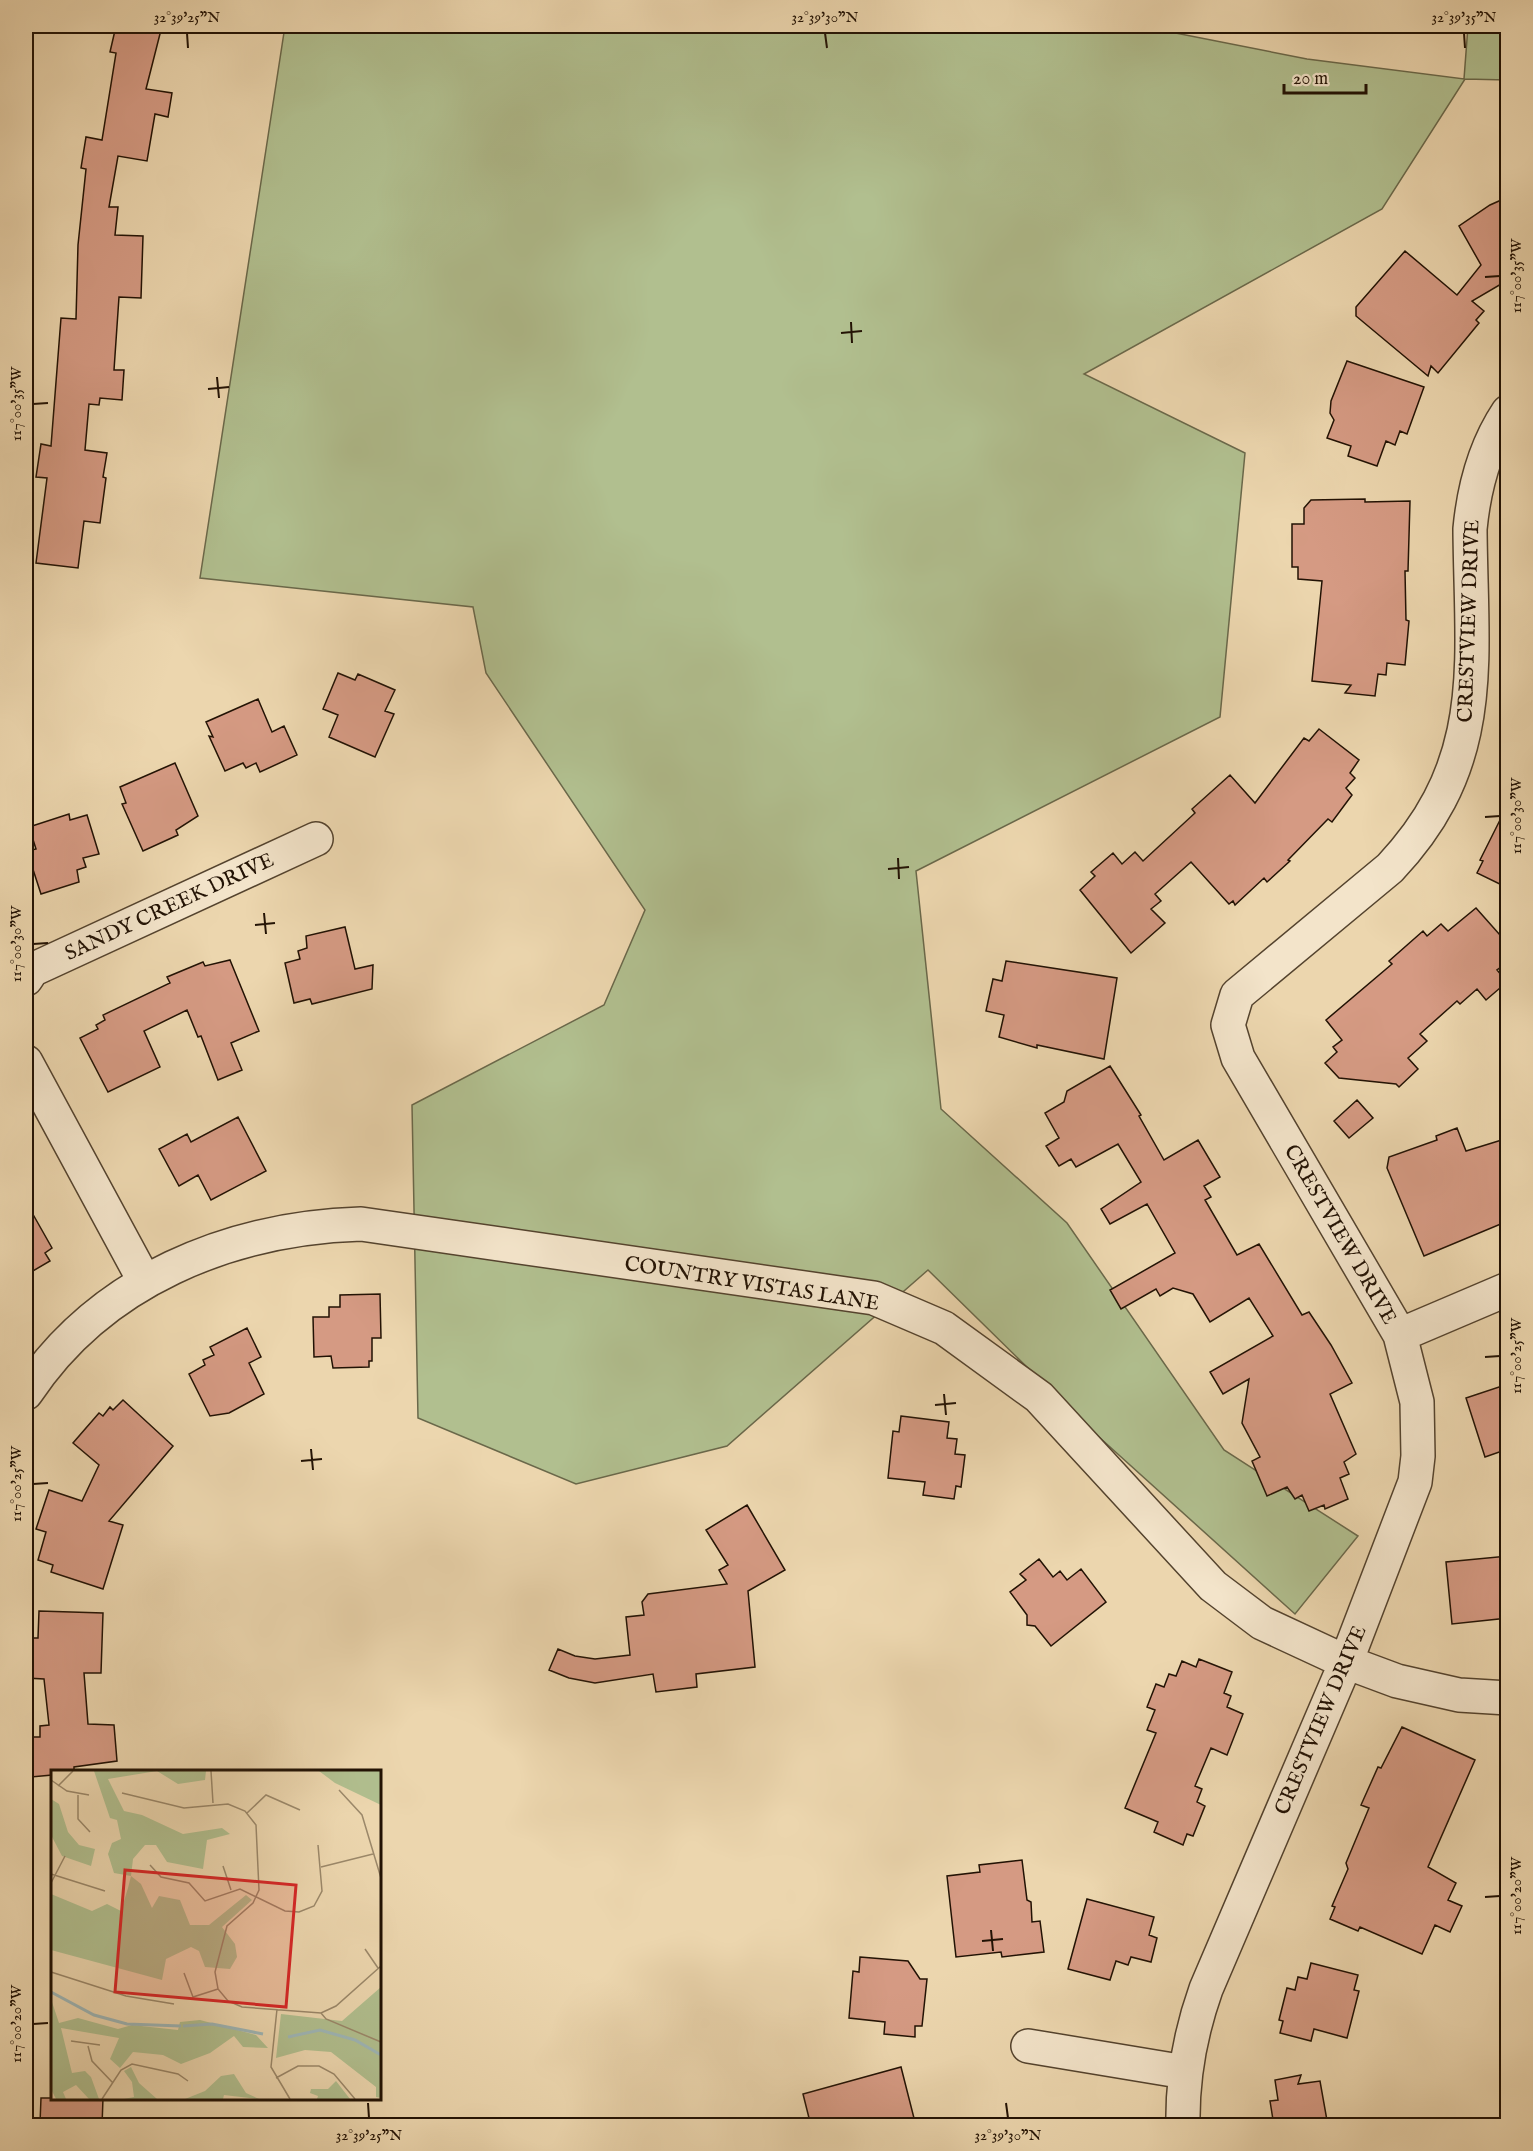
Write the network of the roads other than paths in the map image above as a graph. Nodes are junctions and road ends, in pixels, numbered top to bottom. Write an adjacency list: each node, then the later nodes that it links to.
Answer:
1 (1508, 412): 7 (street, CRESTVIEW DRIVE)
2 (316, 839): 3 (street, SANDY CREEK DRIVE)
3 (26, 979)
4 (26, 1062): 5 (street)
5 (145, 1282): 8 (street, COUNTRY VISTAS LANE); 9 (street, COUNTRY VISTAS LANE)
6 (1508, 1289): 7 (street)
7 (1400, 1335): 9 (street, CRESTVIEW DRIVE)
8 (26, 1393)
9 (1346, 1662): 10 (street, COUNTRY VISTAS LANE); 12 (street, CRESTVIEW DRIVE)
10 (1508, 1698)
11 (1028, 2046): 12 (street)
12 (1185, 2072): 13 (street, CRESTVIEW DRIVE)
13 (1183, 2126)

